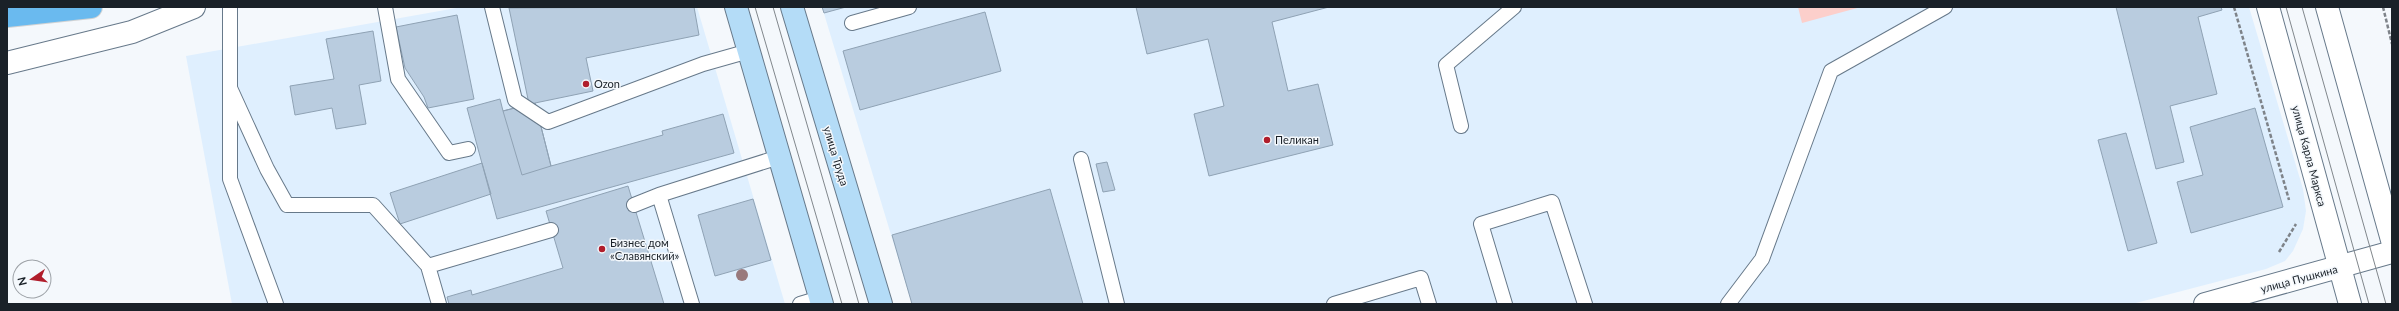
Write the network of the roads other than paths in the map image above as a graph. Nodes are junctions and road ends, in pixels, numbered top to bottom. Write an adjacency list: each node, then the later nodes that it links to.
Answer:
1 (91, 7): 13 (main road)
2 (194, 7): 16 (street)
3 (230, 7): 17 (lane)
4 (385, 7): 19 (lane)
5 (492, 7): 15 (lane)
6 (736, 7): 15 (main road)
7 (792, 7): 33 (main road, улица Труда)
8 (909, 7): 14 (lane)
9 (1514, 7): 18 (lane)
10 (1945, 7): 39 (lane)
11 (2268, 7): 28 (street, улица Карла Маркса)
12 (2327, 7): 25 (street)
13 (7, 16)
14 (852, 22)
15 (749, 51): 20 (main road)
16 (7, 64)
17 (230, 88): 27 (lane); 30 (lane)
18 (1461, 126)
19 (468, 149)
20 (779, 157): 22 (lane); 29 (main road)
21 (1082, 159): 34 (lane)
22 (659, 195): 23 (lane); 32 (lane)
23 (634, 205)
24 (551, 230): 27 (lane)
25 (2392, 240)
26 (2392, 252): 28 (street, улица Пушкина)
27 (428, 266): 31 (lane)
28 (2340, 268): 40 (street, улица Пушкина); 41 (street, улица Карла Маркса)
29 (814, 302)
30 (276, 304)
31 (440, 304)
32 (692, 304)
33 (881, 304)
34 (1117, 304)
35 (1334, 304): 36 (lane)
36 (1429, 304)
37 (1505, 304): 38 (lane)
38 (1585, 304)
39 (1728, 304)
40 (2205, 304)
41 (2350, 304)

